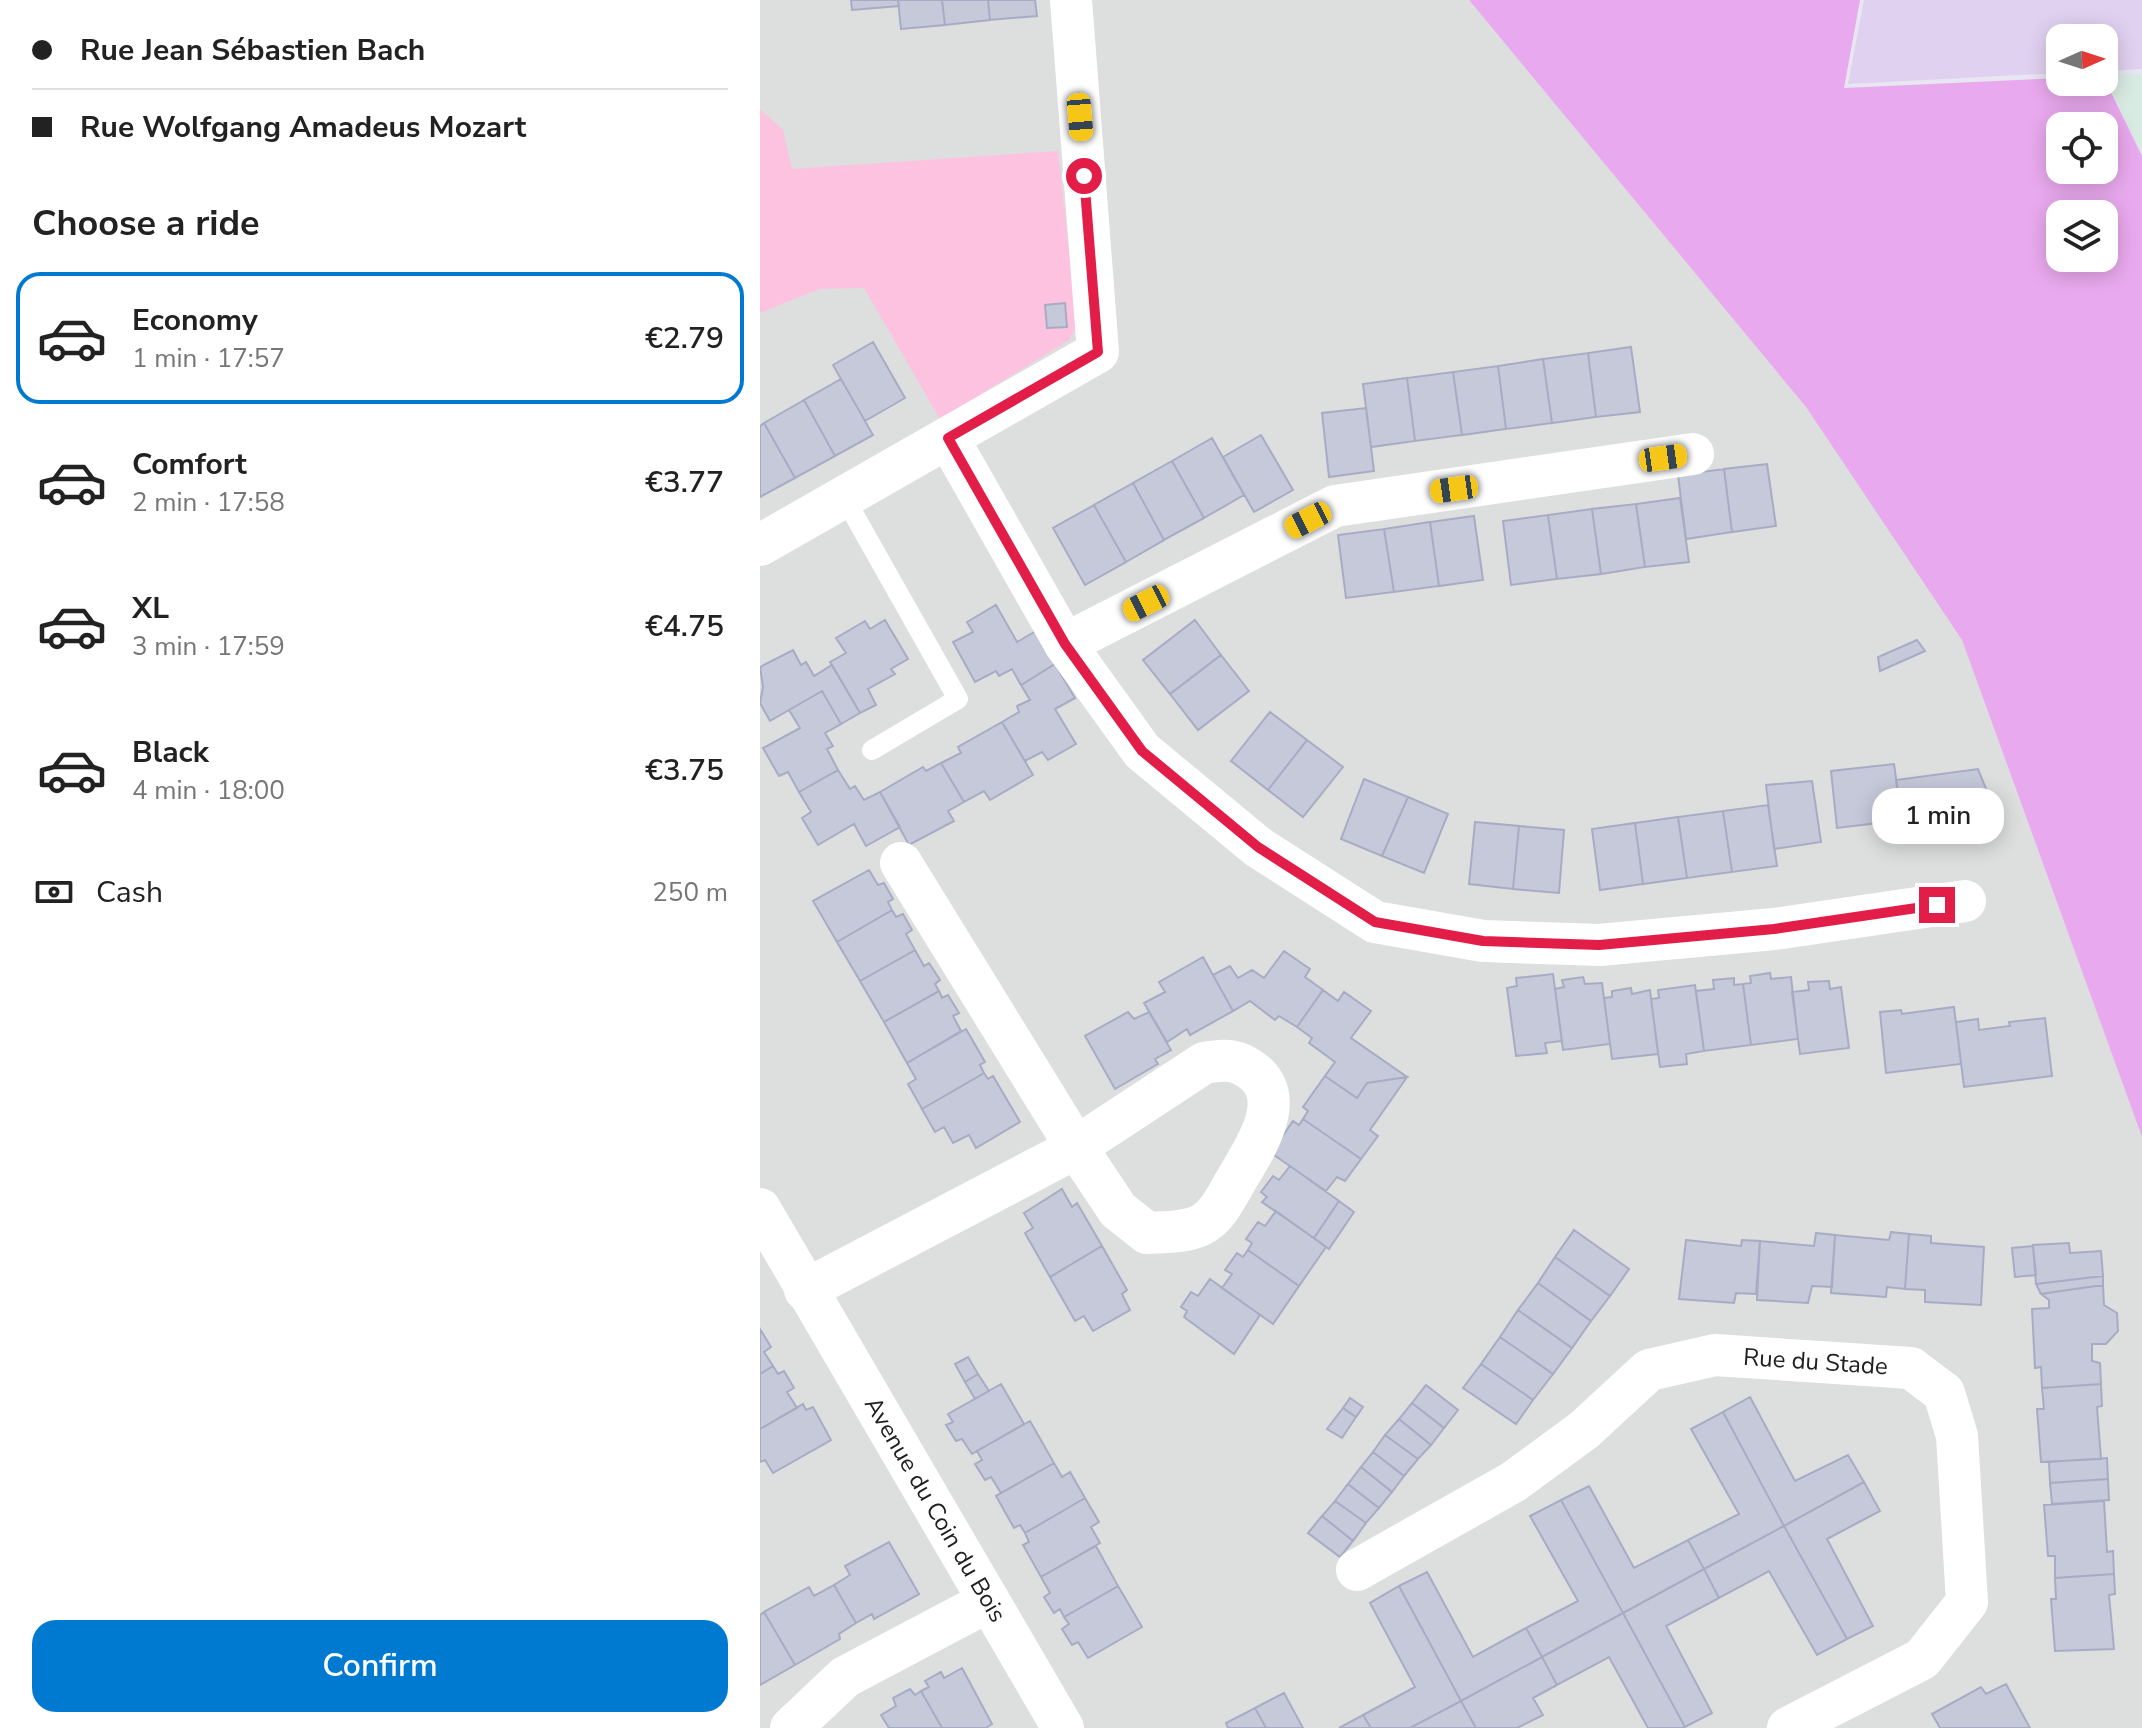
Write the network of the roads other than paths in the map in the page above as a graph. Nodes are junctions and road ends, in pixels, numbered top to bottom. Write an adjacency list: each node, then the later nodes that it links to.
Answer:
1 (1071, 0): 2 (street)
2 (948, 438): 4 (street); 6 (street)
3 (1693, 454): 6 (street)
4 (844, 497): 5 (street); 7 (lane)
5 (760, 545)
6 (1065, 644): 9 (street)
7 (872, 750)
8 (901, 863): 10 (street)
9 (1965, 901)
10 (1076, 1147): 10 (street); 12 (street)
11 (760, 1209): 12 (street, Avenue du Coin du Bois)
12 (805, 1290): 14 (street, Avenue du Coin du Bois)
13 (1357, 1570): 17 (street, Rue du Stade)
14 (989, 1601): 15 (street); 16 (street, Avenue du Coin du Bois)
15 (791, 1728)
16 (1063, 1728)
17 (1788, 1728)

